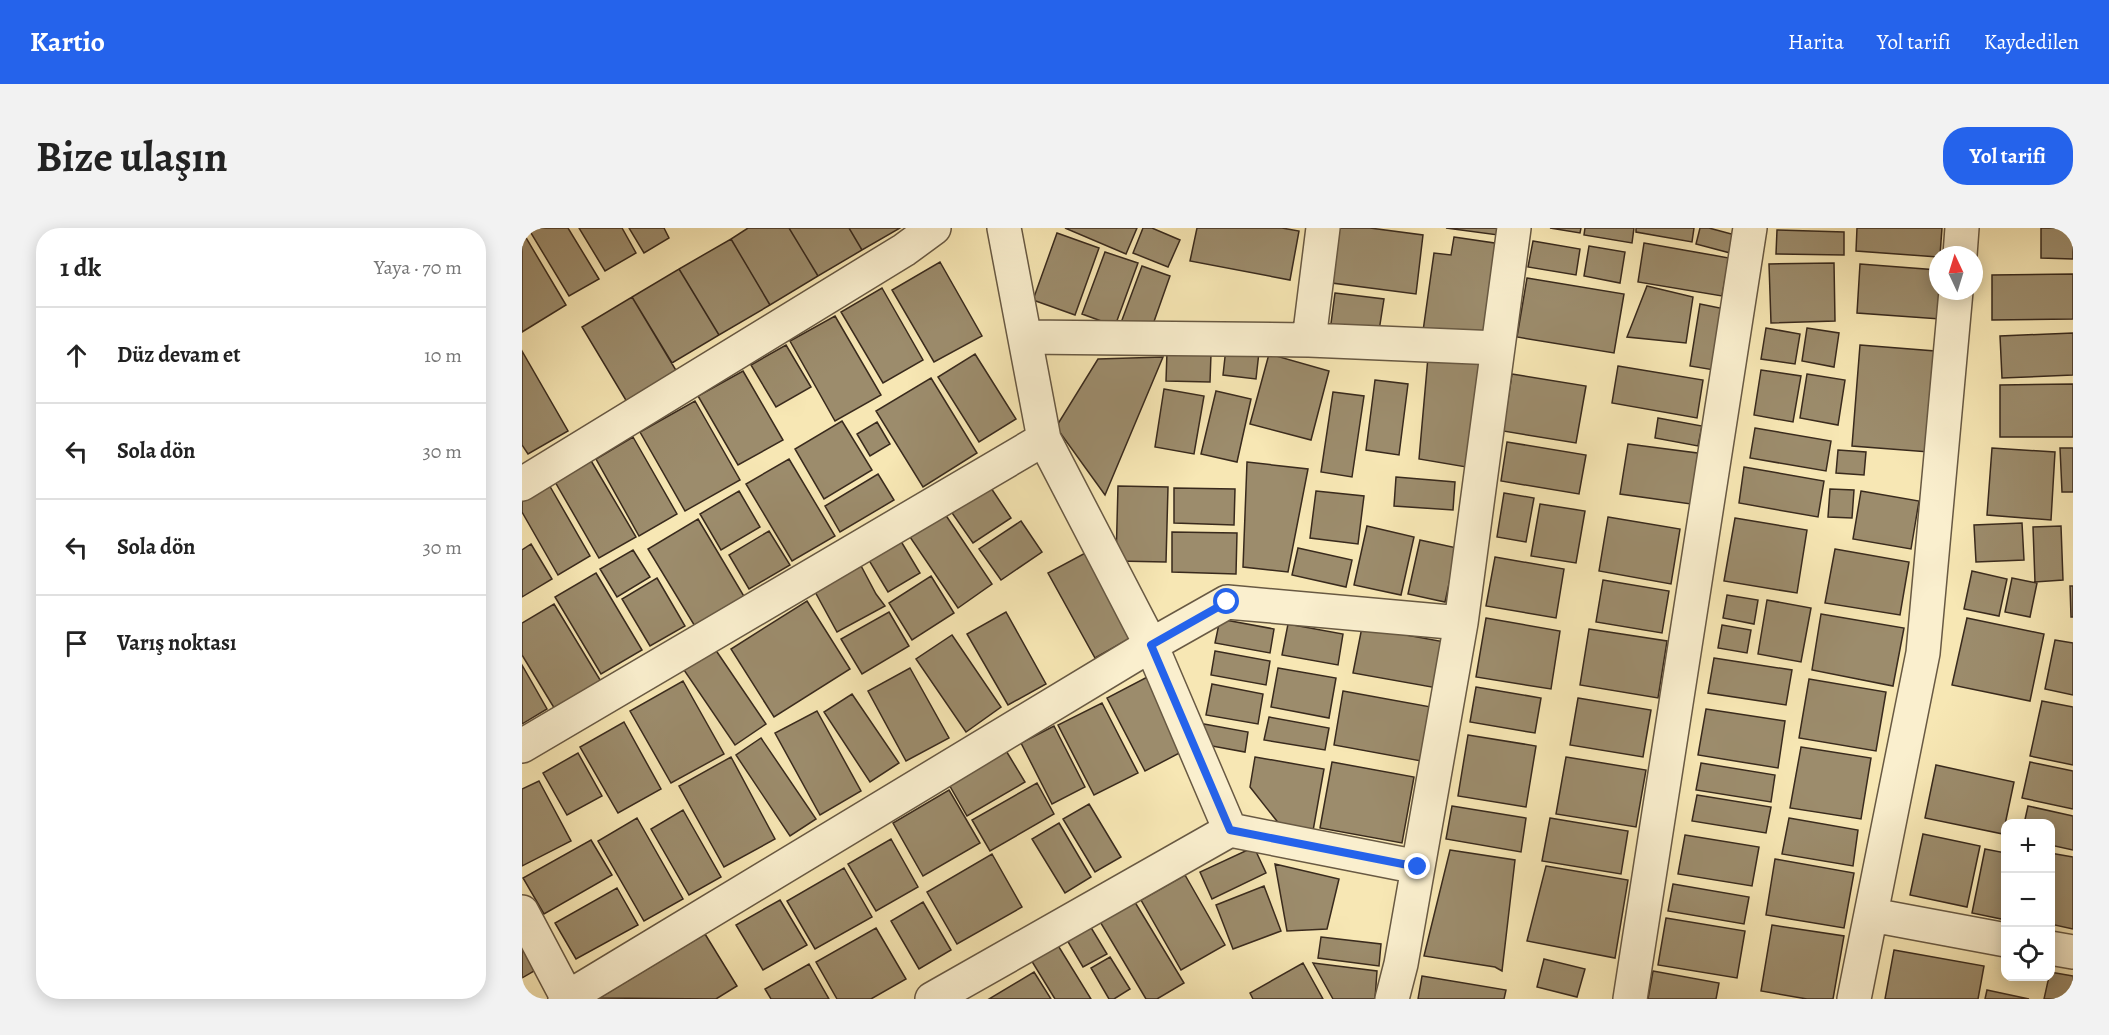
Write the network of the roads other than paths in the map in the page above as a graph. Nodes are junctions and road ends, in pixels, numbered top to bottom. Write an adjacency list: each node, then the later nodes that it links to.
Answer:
1 (934, 228): 13 (street)
2 (1004, 228): 9 (street)
3 (1323, 228): 10 (street)
4 (1514, 228): 11 (street)
5 (1750, 228): 27 (street)
6 (1962, 228): 7 (street)
7 (1960, 246)
8 (1955, 300): 20 (street)
9 (1024, 337): 10 (street); 12 (street)
10 (1309, 340): 11 (street)
11 (1498, 348): 14 (street)
12 (1044, 439): 15 (street); 16 (street)
13 (522, 484)
14 (1461, 623): 15 (street); 18 (street)
15 (1151, 645): 17 (street); 24 (street)
16 (522, 746)
17 (1230, 830): 18 (street); 25 (street)
18 (1418, 867): 26 (street)
19 (522, 912): 24 (street)
20 (1872, 915): 21 (street); 28 (street)
21 (2001, 939)
22 (2055, 949): 23 (street)
23 (2073, 952)
24 (567, 998)
25 (932, 999)
26 (1392, 999)
27 (1630, 999)
28 (1854, 999)

